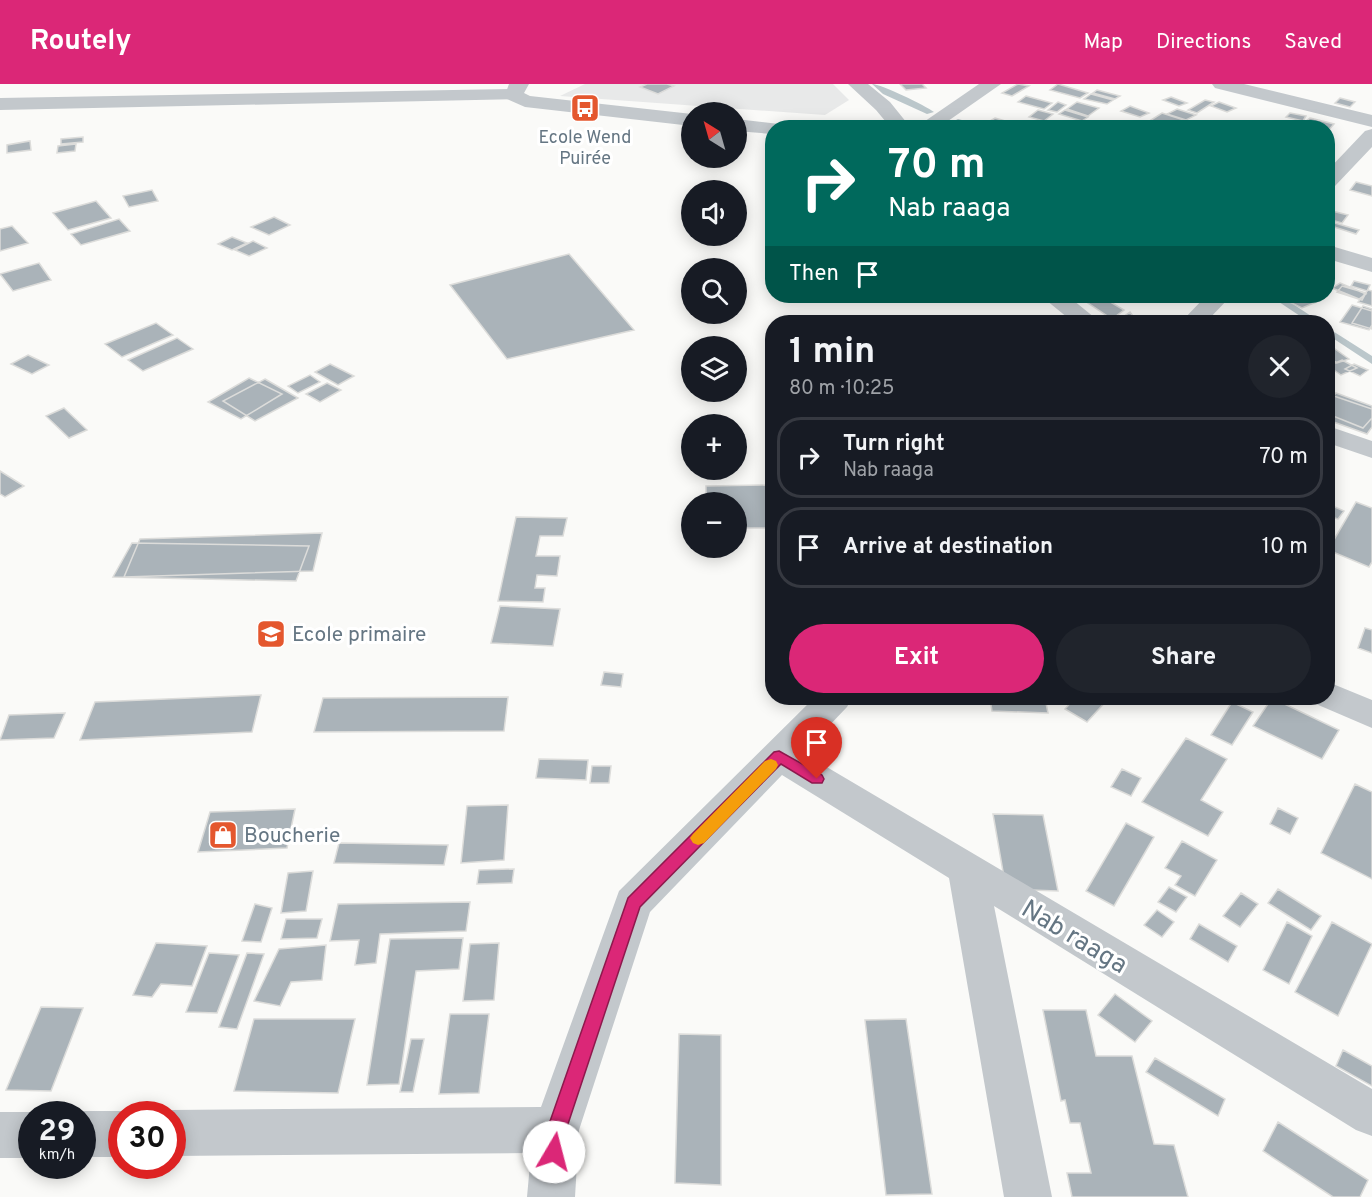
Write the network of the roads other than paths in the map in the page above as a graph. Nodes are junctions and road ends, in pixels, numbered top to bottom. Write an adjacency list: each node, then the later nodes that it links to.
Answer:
1 (104, 84): 7 (street)
2 (857, 84): 9 (street)
3 (992, 84): 10 (street)
4 (1221, 84): 11 (street)
5 (517, 89): 7 (street); 8 (street)
6 (0, 104): 7 (street)
7 (47, 104)
8 (681, 119)
9 (895, 120)
10 (936, 120)
11 (1372, 121)
12 (747, 126): 13 (street)
13 (765, 127)
14 (1372, 135): 15 (street)
15 (1335, 175)
16 (1335, 254): 17 (street)
17 (1372, 265)
18 (1062, 303): 20 (street)
19 (1212, 303): 21 (street)
20 (1079, 315)
21 (1200, 315)
22 (1335, 437): 23 (street)
23 (1372, 450)
24 (1335, 698): 26 (street)
25 (829, 705): 27 (street)
26 (1372, 715)
27 (779, 756): 28 (street, Nab raaga); 30 (street)
28 (967, 871): 29 (street, Nab raaga); 35 (street)
29 (1372, 1114)
30 (556, 1130): 31 (street); 34 (street)
31 (186, 1133)
32 (0, 1135): 33 (street)
33 (18, 1135)
34 (551, 1197)
35 (1028, 1197)

